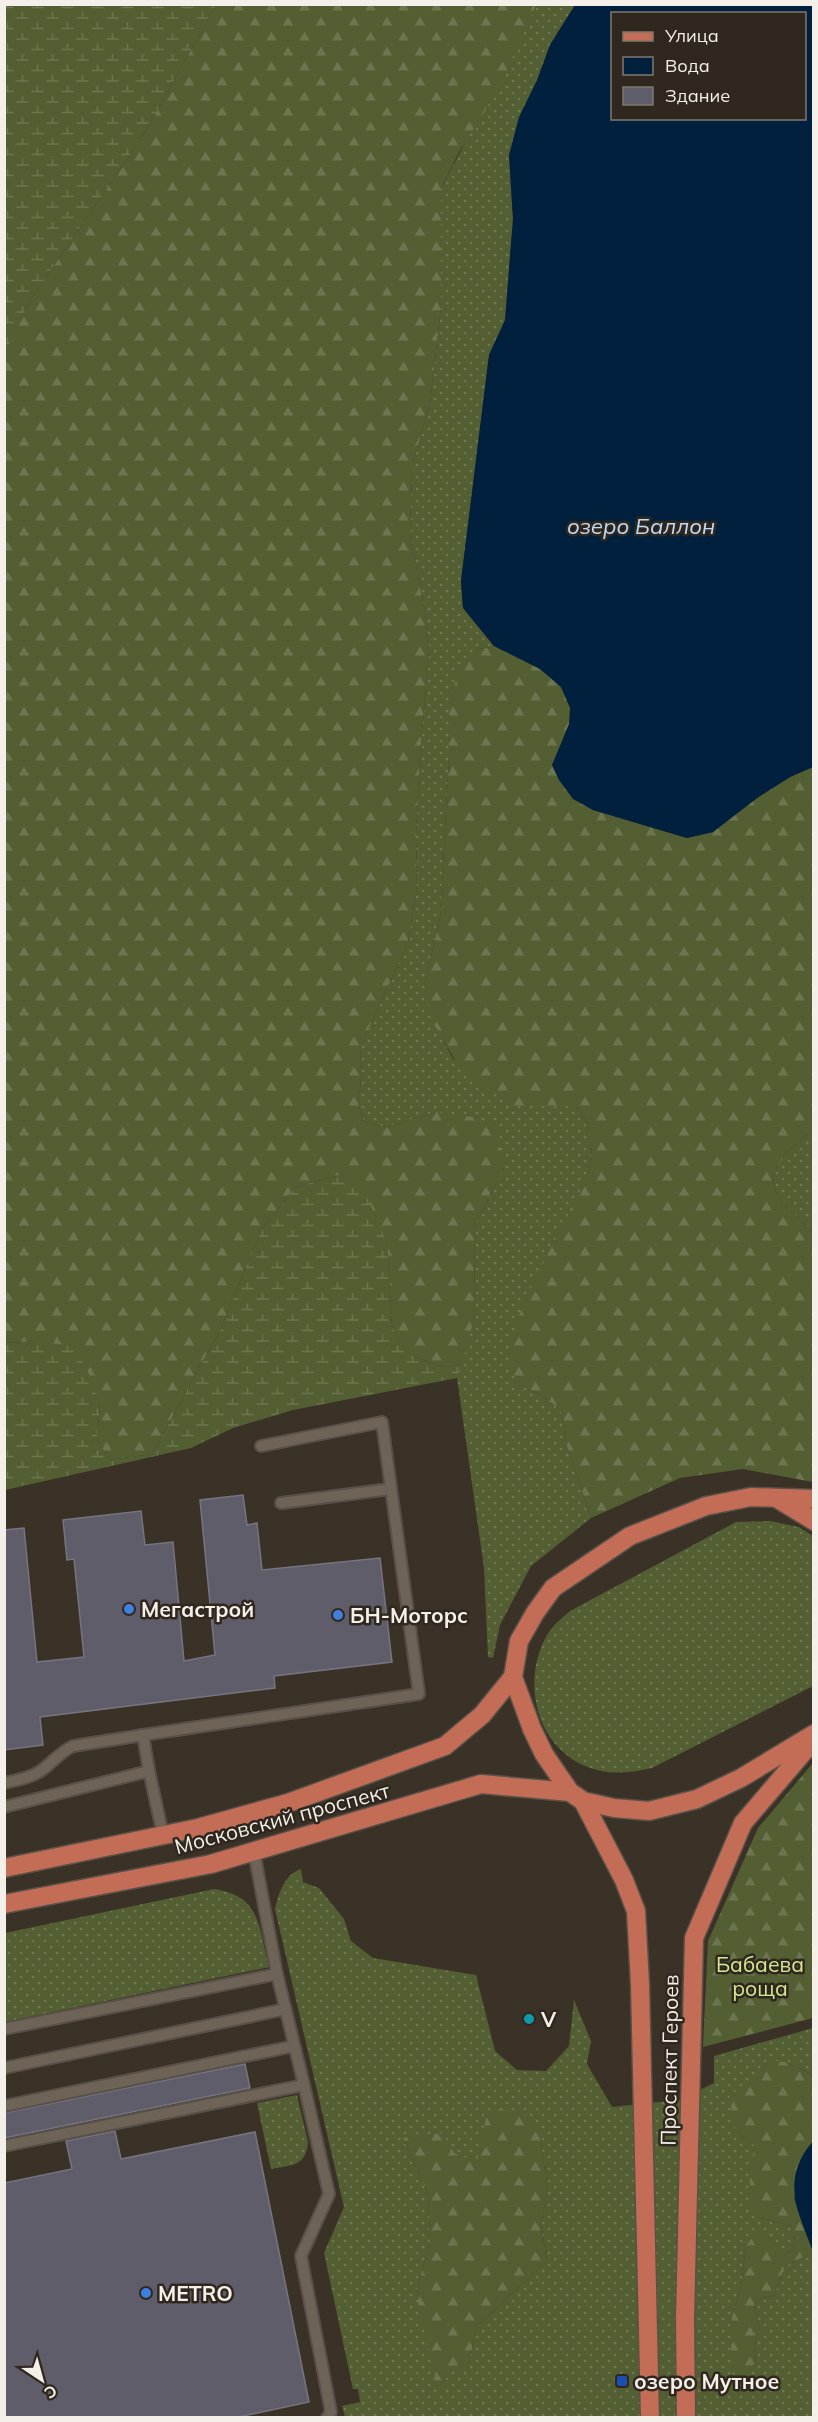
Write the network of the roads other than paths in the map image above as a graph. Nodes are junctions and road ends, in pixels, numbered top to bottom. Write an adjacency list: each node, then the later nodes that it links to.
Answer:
1 (261, 1446): 2 (lane)
2 (390, 1489): 5 (lane); 9 (lane)
3 (778, 1499): 4 (main road); 6 (main road); 7 (main road)
4 (813, 1499)
5 (281, 1503)
6 (813, 1521)
7 (513, 1677): 13 (main road, Проспект Героев); 15 (main road, Московский проспект)
8 (813, 1734): 13 (main road, Московский проспект)
9 (143, 1735): 11 (lane); 12 (lane)
10 (813, 1740): 29 (main road, Проспект Героев)
11 (149, 1771): 14 (lane); 15 (lane)
12 (4, 1783)
13 (577, 1797): 16 (main road, Московский проспект); 28 (main road, Проспект Героев)
14 (4, 1807)
15 (163, 1835): 17 (main road, Московский проспект)
16 (254, 1852): 18 (main road, Московский проспект); 19 (lane)
17 (4, 1868)
18 (4, 1904)
19 (277, 1974): 20 (lane); 21 (lane)
20 (286, 2009): 22 (lane); 23 (lane)
21 (4, 2029)
22 (294, 2046): 24 (lane); 25 (lane)
23 (4, 2068)
24 (303, 2085): 26 (lane); 27 (lane)
25 (4, 2106)
26 (4, 2146)
27 (327, 2418)
28 (650, 2418)
29 (686, 2418)

